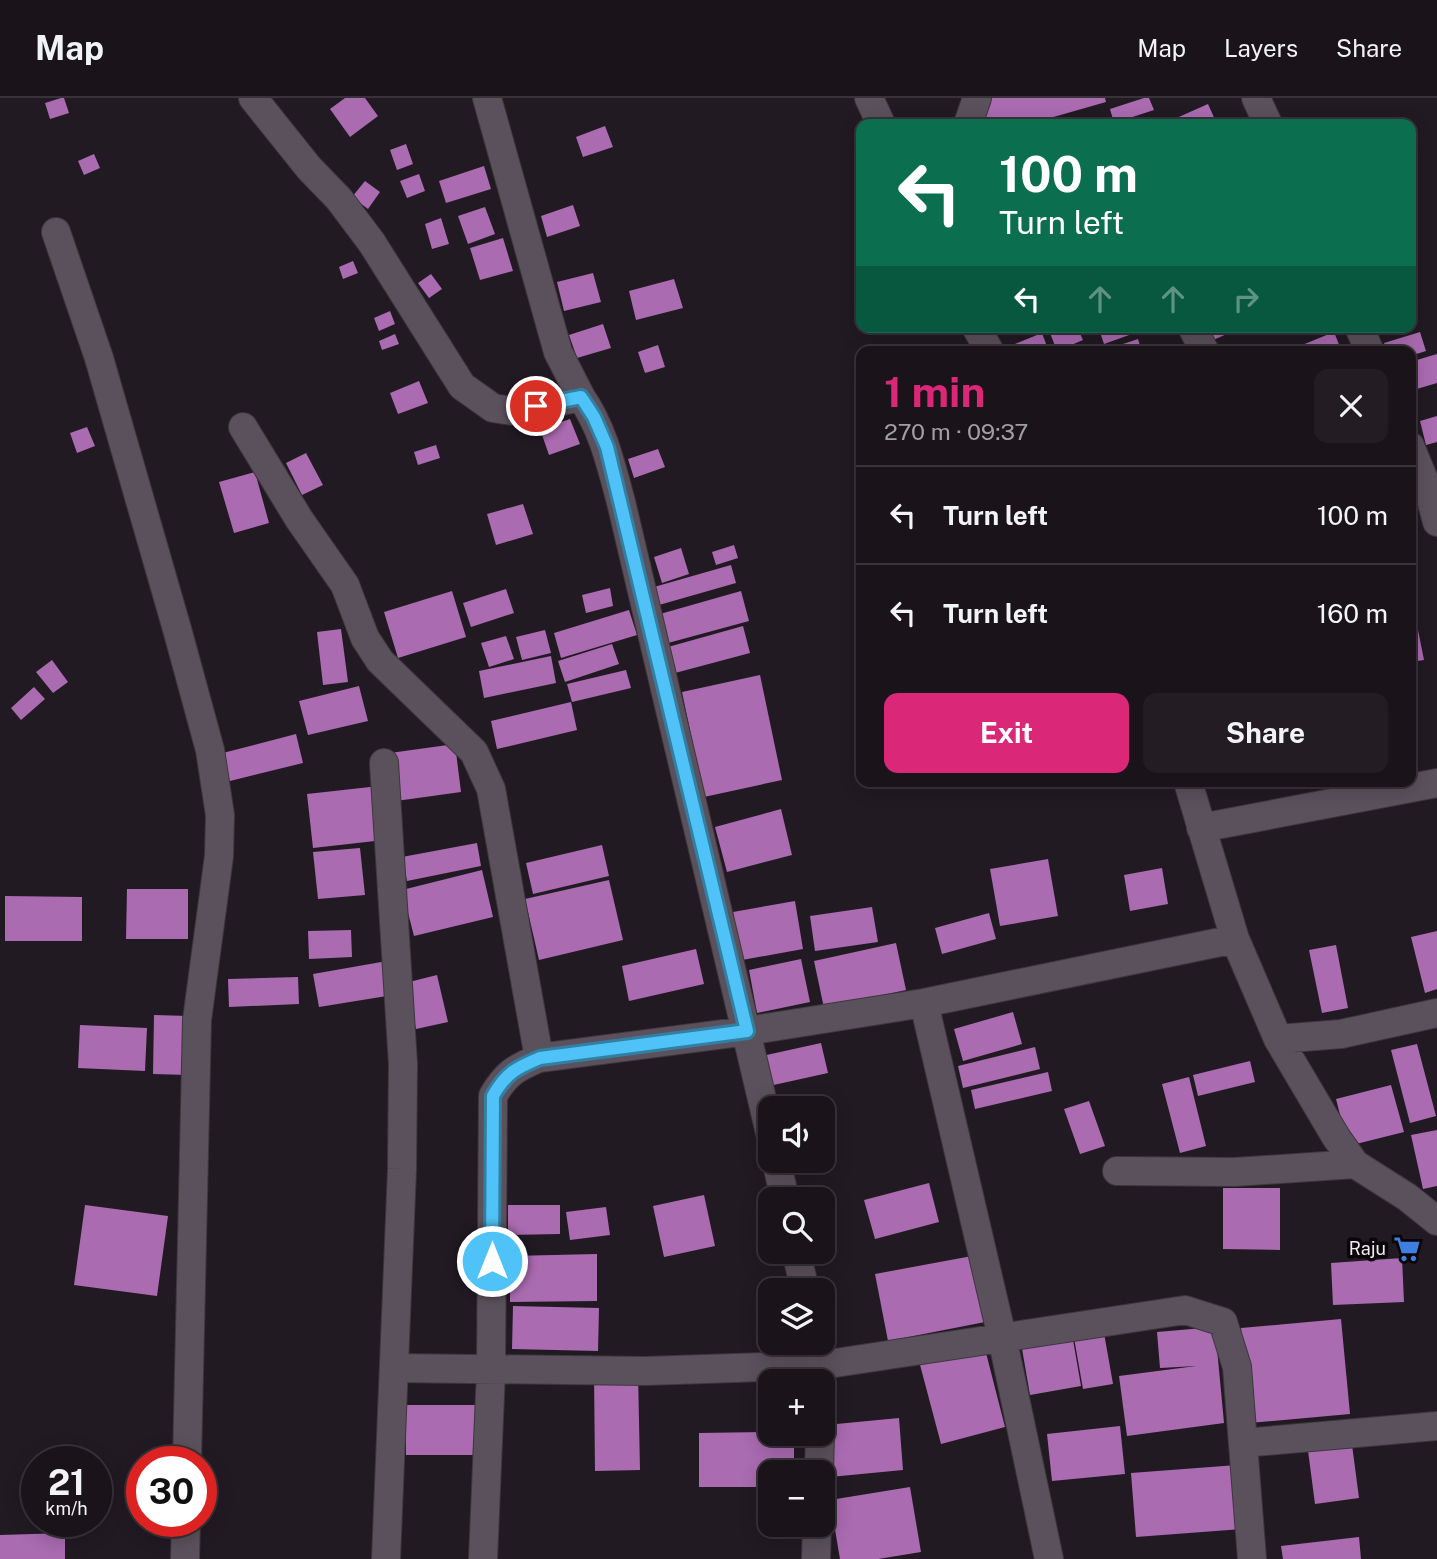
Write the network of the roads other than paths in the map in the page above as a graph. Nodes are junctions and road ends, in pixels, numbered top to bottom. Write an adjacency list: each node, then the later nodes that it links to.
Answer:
1 (253, 98): 10 (street)
2 (486, 98): 10 (street)
3 (869, 98): 6 (street)
4 (976, 98): 7 (street)
5 (1256, 98): 8 (street)
6 (878, 119)
7 (970, 119)
8 (1266, 119)
9 (56, 232): 34 (street)
10 (581, 397): 21 (street)
11 (243, 428): 23 (street)
12 (1416, 461): 13 (street)
13 (1437, 522)
14 (384, 763): 30 (street)
15 (1437, 783): 17 (street)
16 (1189, 787): 17 (street)
17 (1201, 828): 18 (street)
18 (1235, 939): 19 (street); 22 (street)
19 (924, 1003): 21 (street); 28 (street)
20 (1437, 1013): 22 (street)
21 (747, 1031): 23 (street); 24 (street)
22 (1278, 1039): 25 (street)
23 (540, 1058): 31 (street)
24 (762, 1096)
25 (1355, 1164): 26 (street); 27 (street)
26 (1117, 1171)
27 (1437, 1221)
28 (1002, 1337): 29 (street); 33 (street); 41 (street)
29 (820, 1363): 31 (street)
30 (395, 1368): 31 (street); 38 (street)
31 (491, 1371): 39 (street)
32 (1437, 1426): 33 (street)
33 (1243, 1443): 42 (street)
34 (187, 1446)
35 (186, 1537): 37 (street)
36 (817, 1537): 40 (street)
37 (185, 1559)
38 (386, 1559)
39 (483, 1559)
40 (816, 1559)
41 (1049, 1559)
42 (1252, 1559)

